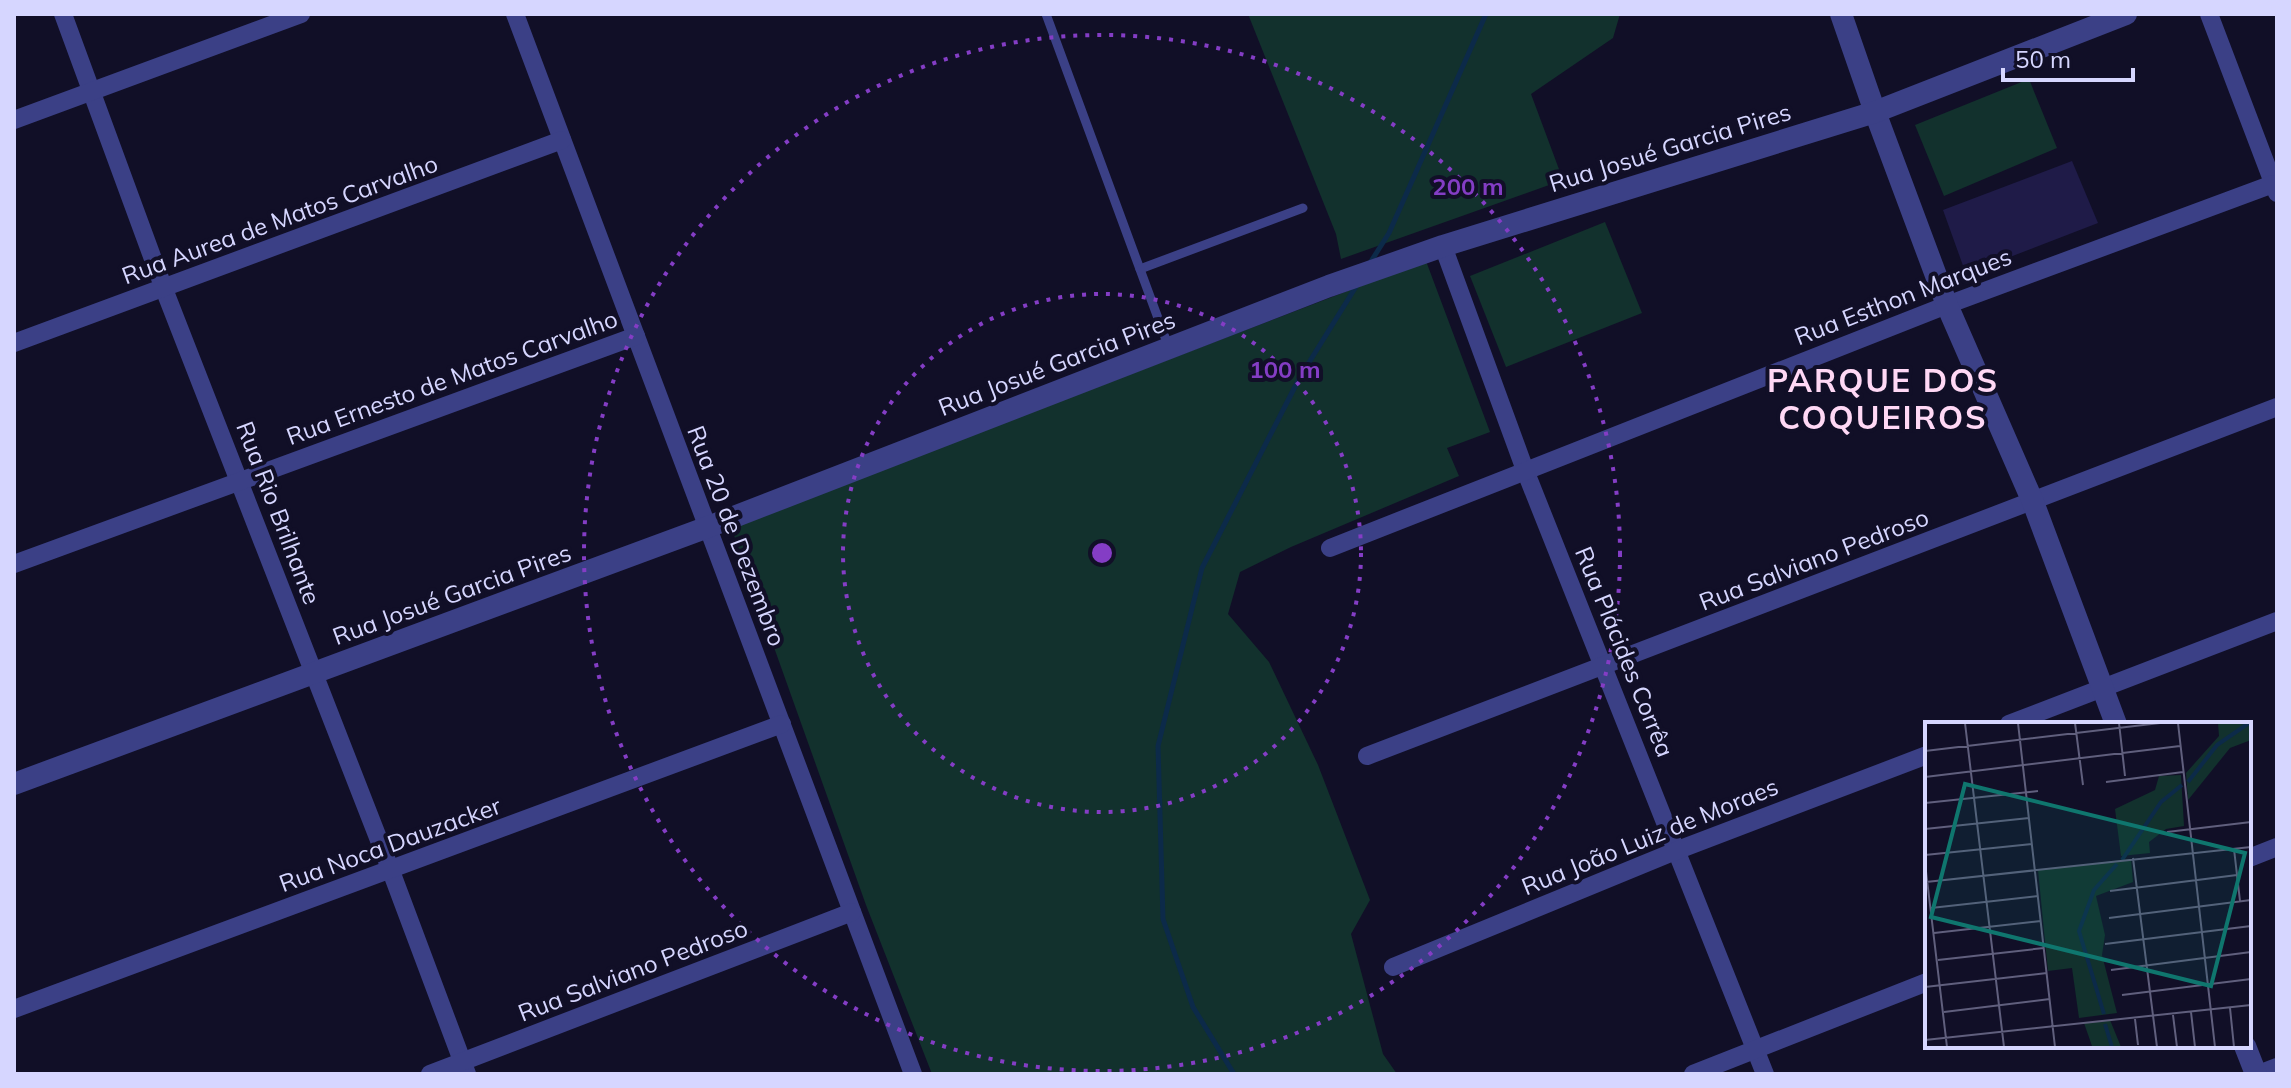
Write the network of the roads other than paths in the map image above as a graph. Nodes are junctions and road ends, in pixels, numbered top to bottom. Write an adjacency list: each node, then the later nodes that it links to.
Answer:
1 (63, 14): 8 (street, Rua Rio Brilhante)
2 (301, 14): 8 (street)
3 (515, 14): 11 (street, Rua 20 de Dezembro)
4 (1046, 14): 15 (lane)
5 (1841, 14): 9 (street)
6 (2126, 14): 9 (street, Rua Josué Garcia Pires)
7 (2209, 14): 12 (street)
8 (92, 91): 10 (street); 16 (street, Rua Rio Brilhante)
9 (1875, 112): 14 (street, Rua Josué Garcia Pires); 17 (street)
10 (14, 120)
11 (562, 140): 16 (street, Rua Aurea de Matos Carvalho); 18 (street, Rua 20 de Dezembro)
12 (2275, 189): 17 (street, Rua Esthon Marques)
13 (1303, 208): 15 (lane)
14 (1443, 246): 20 (street, Rua Josué Garcia Pires); 22 (street, Rua Plácides Corrêa)
15 (1140, 269): 20 (lane)
16 (164, 289): 19 (street, Rua Aurea de Matos Carvalho); 23 (street, Rua Rio Brilhante)
17 (1947, 305): 22 (street, Rua Esthon Marques); 24 (street)
18 (636, 336): 23 (street, Rua Ernesto de Matos Carvalho); 25 (street, Rua 20 de Dezembro)
19 (14, 343)
20 (1169, 348): 25 (street, Rua Josué Garcia Pires)
21 (2277, 407): 24 (street, Rua Salviano Pedroso)
22 (1525, 470): 26 (street, Rua Esthon Marques); 29 (street, Rua Plácides Corrêa)
23 (240, 481): 27 (street, Rua Ernesto de Matos Carvalho); 30 (street, Rua Rio Brilhante)
24 (2033, 502): 29 (street, Rua Salviano Pedroso); 31 (street)
25 (708, 527): 30 (street, Rua Josué Garcia Pires); 34 (street, Rua 20 de Dezembro)
26 (1330, 548)
27 (14, 564)
28 (2277, 621): 31 (street)
29 (1603, 666): 35 (street, Rua Salviano Pedroso); 39 (street, Rua Plácides Corrêa)
30 (314, 674): 37 (street, Rua Josué Garcia Pires); 41 (street, Rua Rio Brilhante)
31 (2103, 688): 32 (street); 33 (street)
32 (2014, 722)
33 (2115, 722)
34 (782, 724): 41 (street, Rua Noca Dauzacker); 42 (street, Rua 20 de Dezembro)
35 (1367, 756)
36 (1925, 756): 39 (street, Rua João Luiz de Moraes)
37 (14, 784)
38 (2277, 847): 40 (street)
39 (1678, 850): 43 (street, Rua João Luiz de Moraes); 47 (street, Rua Plácides Corrêa)
40 (2251, 857)
41 (391, 871): 45 (street, Rua Noca Dauzacker); 49 (street, Rua Rio Brilhante)
42 (852, 912): 49 (street, Rua Salviano Pedroso); 51 (street, Rua 20 de Dezembro)
43 (1393, 967)
44 (1925, 983): 47 (street)
45 (14, 1009)
46 (2246, 1048): 54 (street)
47 (1755, 1049): 52 (street); 53 (street, Rua Plácides Corrêa)
48 (2277, 1067): 54 (street)
49 (465, 1068): 50 (street, Rua Salviano Pedroso)
50 (430, 1074)
51 (913, 1074)
52 (1693, 1074)
53 (1765, 1074)
54 (2258, 1074)

